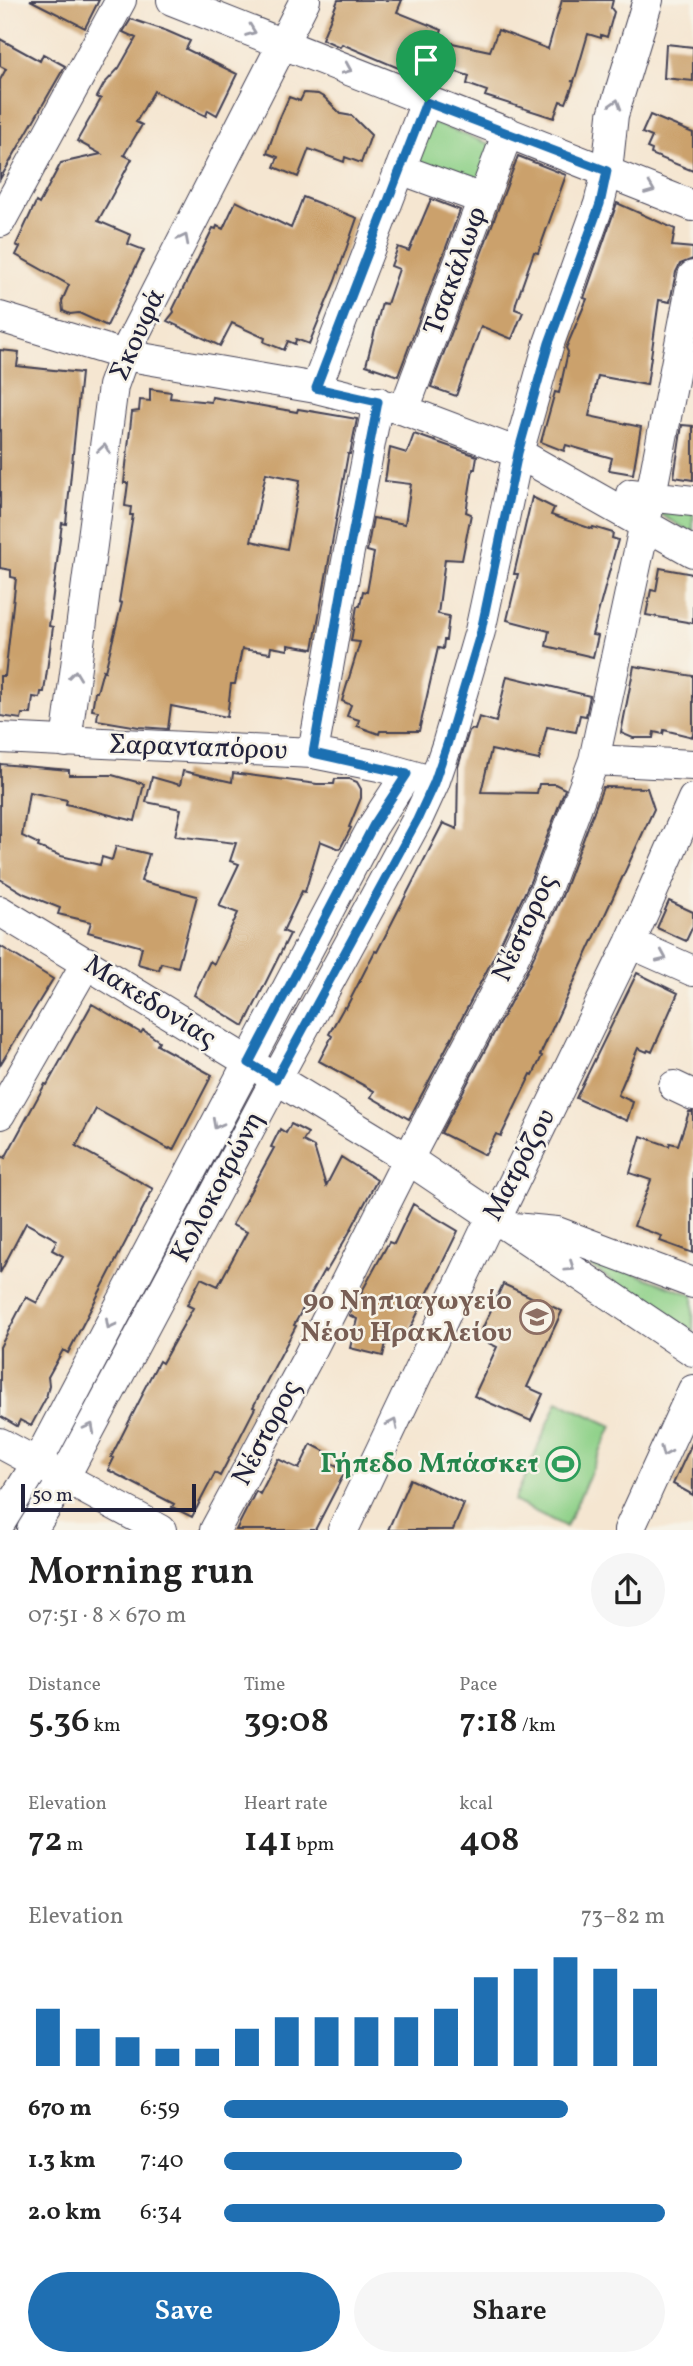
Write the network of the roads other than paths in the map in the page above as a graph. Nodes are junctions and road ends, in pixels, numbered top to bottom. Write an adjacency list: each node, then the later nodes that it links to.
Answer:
1 (121, 0): 12 (street)
2 (172, 0): 5 (street, one-way to 5)
3 (305, 0): 5 (street, Σκουφά)
4 (648, 0): 9 (street, Κολοκοτρώνη, one-way to 4)
5 (284, 43): 6 (street, one-way to 6); 15 (street, Σκουφά, one-way to 5)
6 (426, 102): 7 (street); 8 (street)
7 (508, 132): 9 (street); 10 (street, Τσακάλωφ)
8 (400, 169): 10 (street); 16 (street)
9 (607, 171): 11 (street, one-way to 11); 18 (street, Κολοκοτρώνη)
10 (482, 199): 17 (street, Τσακάλωφ)
11 (693, 206)
12 (0, 222)
13 (693, 276): 20 (street, Νέστορος)
14 (0, 317): 15 (street)
15 (124, 355): 16 (street); 25 (street, Σκουφά, one-way to 15)
16 (316, 388): 17 (street)
17 (391, 406): 18 (street); 26 (street, Τσακάλωφ)
18 (518, 453): 19 (street); 29 (street, Κολοκοτρώνη)
19 (591, 494): 20 (street); 22 (street)
20 (652, 495): 21 (street); 22 (street, Νέστορος)
21 (693, 501)
22 (645, 524): 23 (street); 27 (street, Νέστορος)
23 (693, 552)
24 (0, 738): 25 (street, Σαρανταπόρου)
25 (66, 742): 26 (street, Σαρανταπόρου)
26 (313, 753): 29 (street, Σαρανταπόρου)
27 (594, 760): 28 (street); 38 (street, Νέστορος)
28 (693, 765)
29 (420, 778): 35 (street, Κολοκοτρώνη); 36 (street, Κολοκοτρώνη)
30 (693, 799): 32 (street, Ματρόζου)
31 (0, 911): 33 (street, Μακεδονίας)
32 (630, 943): 34 (street, one-way to 34); 39 (street, Ματρόζου)
33 (87, 962): 35 (street, Μακεδονίας); 37 (street)
34 (693, 971)
35 (249, 1063): 36 (street, Μακεδονίας); 44 (street, Κολοκοτρώνη, one-way to 44)
36 (276, 1079): 38 (street, Μακεδονίας); 45 (street, Κολοκοτρώνη, one-way to 36)
37 (0, 1114)
38 (408, 1159): 39 (street, Μακεδονίας); 49 (street, Νέστορος)
39 (505, 1223): 40 (street, Μακεδονίας); 41 (street, Μακεδονίας, one-way to 41); 50 (street, Ματρόζου, one-way to 39)
40 (693, 1283)
41 (693, 1351)
42 (693, 1390): 51 (street, one-way to 51)
43 (0, 1443): 44 (street)
44 (37, 1463): 45 (street); 46 (street, Κολοκοτρώνη)
45 (64, 1478): 47 (street, Κολοκοτρώνη); 48 (street)
46 (0, 1523)
47 (32, 1530)
48 (160, 1530)
49 (215, 1530)
50 (342, 1530)
51 (629, 1530)

